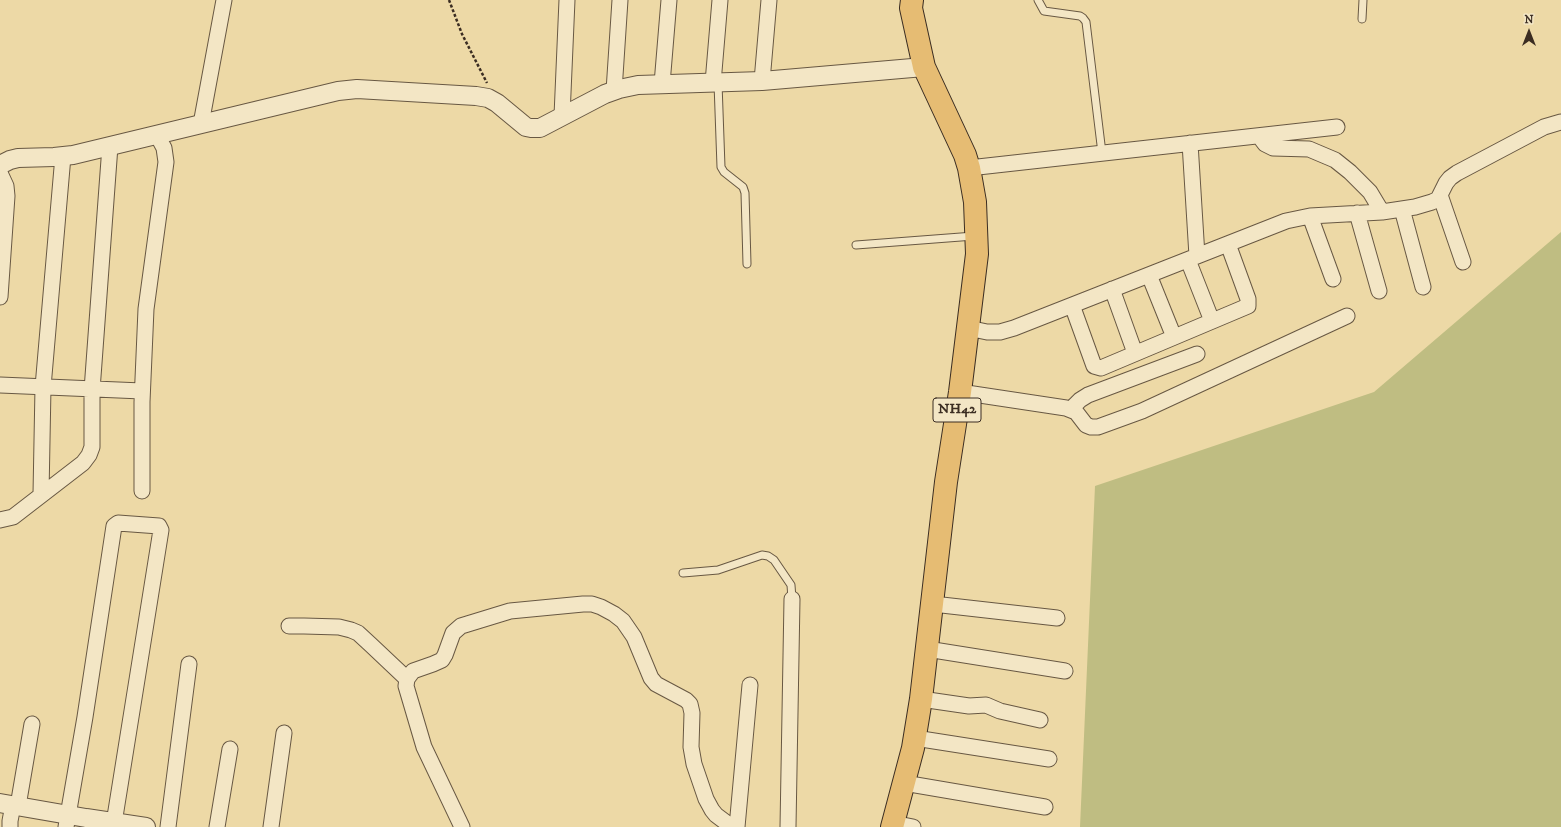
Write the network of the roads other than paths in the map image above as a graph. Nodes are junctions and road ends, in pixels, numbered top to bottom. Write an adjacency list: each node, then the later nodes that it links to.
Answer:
1 (224, 0): 18 (street)
2 (567, 0): 16 (street)
3 (620, 0): 15 (street)
4 (669, 0): 14 (street)
5 (720, 0): 13 (street)
6 (769, 0): 12 (street)
7 (912, 0): 11 (highway, NH42)
8 (1038, 0): 24 (lane)
9 (1363, 0): 10 (lane)
10 (1362, 19)
11 (924, 68): 12 (street); 27 (highway, NH42)
12 (762, 81): 13 (street)
13 (715, 83): 14 (street); 39 (lane)
14 (662, 84): 15 (street)
15 (614, 91): 16 (street)
16 (562, 116): 18 (street)
17 (1561, 122): 29 (street)
18 (201, 124): 20 (street)
19 (1337, 127): 21 (street)
20 (157, 135): 23 (street); 56 (street)
21 (1259, 136): 22 (street); 31 (street)
22 (1190, 143): 24 (street); 37 (street)
23 (110, 146): 25 (street); 55 (street)
24 (1102, 153): 27 (street)
25 (63, 156): 26 (street); 54 (street)
26 (0, 165)
27 (969, 168): 34 (highway, NH42)
28 (0, 173): 45 (street)
29 (1440, 195): 30 (street); 38 (street)
30 (1402, 209): 31 (street); 42 (street)
31 (1382, 212): 32 (street)
32 (1357, 213): 33 (street); 44 (street)
33 (1310, 216): 35 (street); 41 (street)
34 (976, 236): 36 (lane); 49 (highway, NH42)
35 (1228, 244): 37 (street); 48 (street)
36 (856, 245)
37 (1192, 258): 40 (street); 48 (street)
38 (1463, 262)
39 (747, 264)
40 (1149, 275): 43 (street); 50 (street)
41 (1333, 279)
42 (1423, 287)
43 (1112, 289): 46 (street); 51 (street)
44 (1380, 291)
45 (0, 297)
46 (1072, 304): 49 (street); 51 (street)
47 (1347, 316): 58 (street)
48 (1212, 321): 50 (street)
49 (968, 328): 57 (highway, NH42)
50 (1174, 337): 51 (street)
51 (1136, 353)
52 (1197, 354): 58 (street)
53 (0, 385): 54 (street)
54 (43, 387): 55 (street); 60 (street)
55 (92, 390): 56 (street); 60 (street)
56 (142, 391): 59 (street)
57 (960, 392): 58 (street); 64 (highway, NH42)
58 (1071, 409)
59 (142, 491)
60 (41, 494): 61 (street)
61 (0, 520)
62 (684, 574): 63 (lane)
63 (792, 599): 93 (street)
64 (933, 604): 65 (street); 67 (highway, NH42)
65 (1056, 618)
66 (289, 626): 70 (street)
67 (927, 649): 69 (street); 72 (highway, NH42)
68 (188, 664): 87 (street)
69 (1065, 671)
70 (407, 679): 90 (street); 91 (street)
71 (750, 685): 92 (street)
72 (921, 698): 73 (street); 76 (highway, NH42)
73 (1040, 720)
74 (32, 724): 80 (street)
75 (284, 733): 89 (street)
76 (915, 738): 78 (street); 79 (highway, NH42)
77 (230, 749): 88 (street)
78 (1049, 759)
79 (904, 783): 81 (street); 84 (highway, NH42)
80 (10, 805): 82 (street); 85 (street)
81 (1045, 807)
82 (67, 821): 83 (street); 83 (street)
83 (118, 824): 86 (street)
84 (899, 826)
85 (10, 827)
86 (146, 827)
87 (168, 827)
88 (217, 827)
89 (271, 827)
90 (462, 827)
91 (732, 827)
92 (737, 827)
93 (788, 827)

